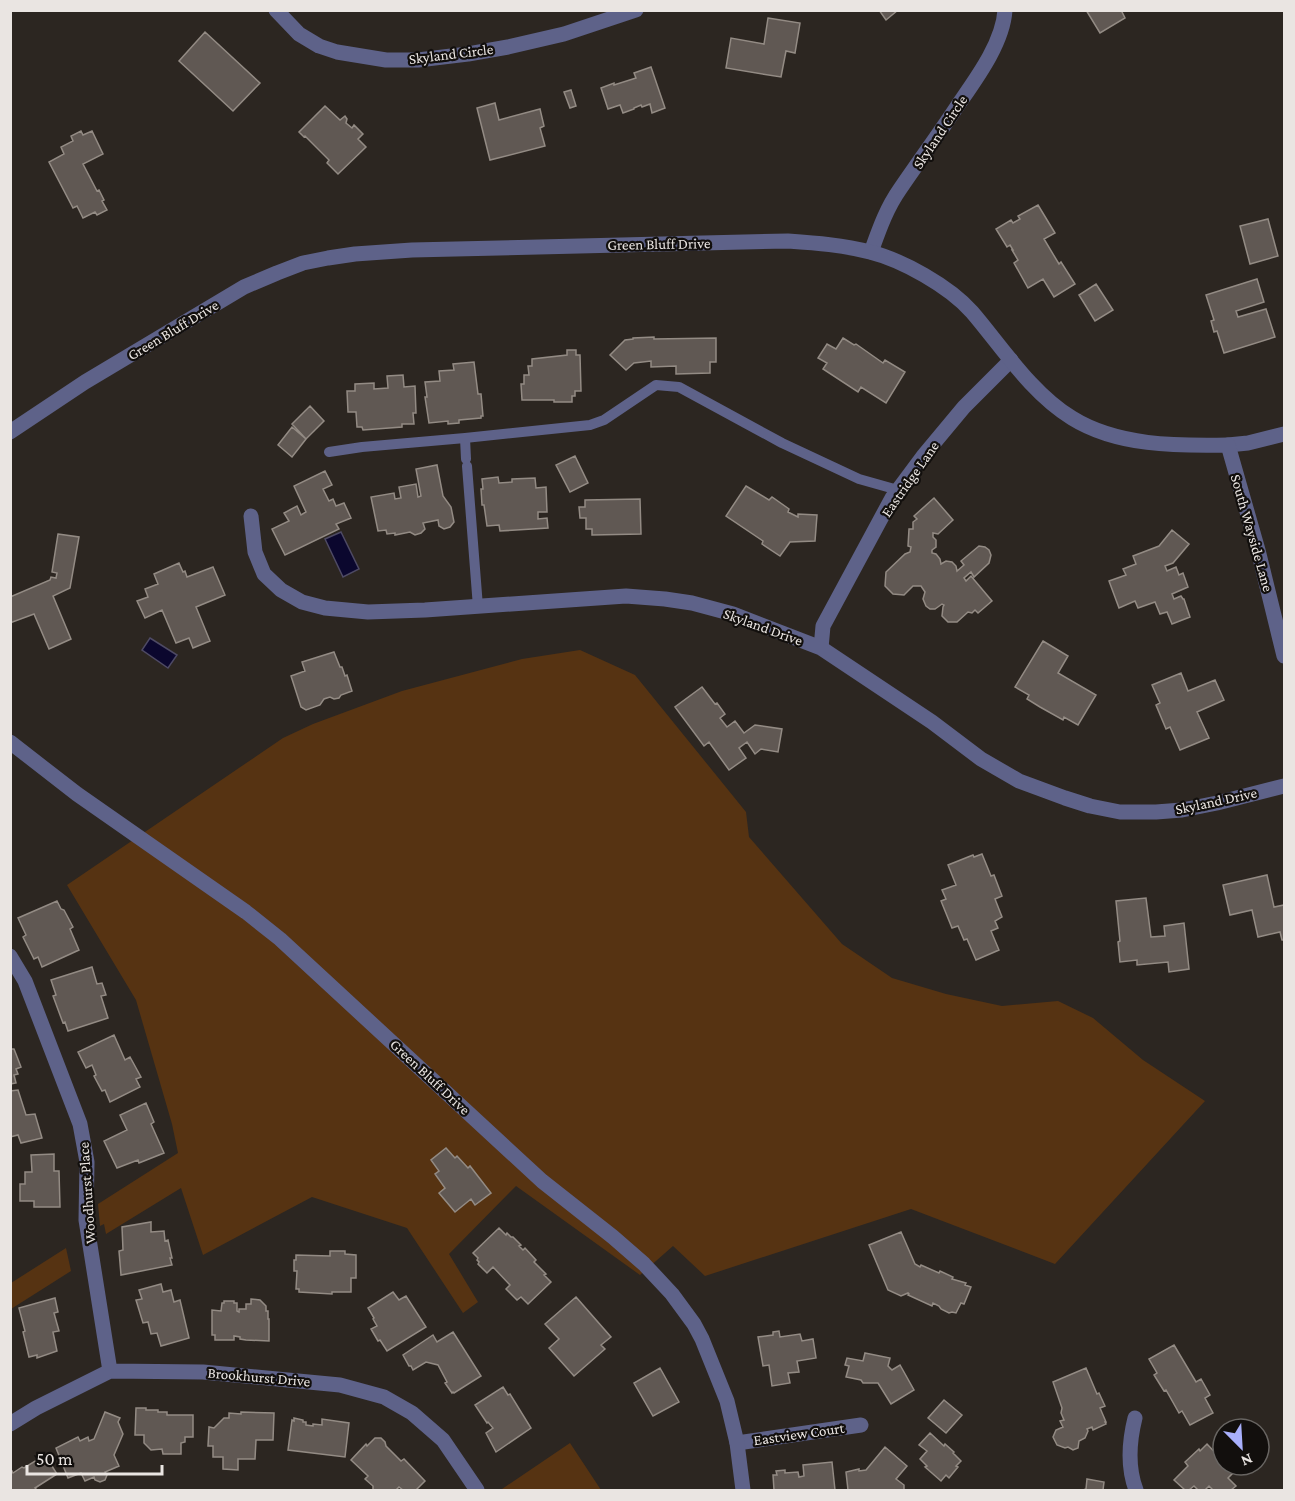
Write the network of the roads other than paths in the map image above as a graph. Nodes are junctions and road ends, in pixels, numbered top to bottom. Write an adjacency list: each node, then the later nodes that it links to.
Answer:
1 (276, 10): 2 (street, Skyland Circle)
2 (636, 10)
3 (1005, 10): 4 (street, Skyland Circle)
4 (871, 252): 5 (street, Green Bluff Drive); 6 (street, Green Bluff Drive)
5 (1011, 360): 9 (street, Green Bluff Drive); 11 (street, Eastridge Lane)
6 (10, 432)
7 (1284, 434): 9 (street, Green Bluff Drive)
8 (465, 438): 10 (lane); 11 (lane); 13 (lane)
9 (1228, 446): 15 (street, South Wayside Lane)
10 (329, 452)
11 (898, 490): 14 (street, Eastridge Lane)
12 (250, 516): 13 (street, Skyland Drive)
13 (478, 607): 14 (street, Skyland Drive)
14 (821, 648): 17 (street, Skyland Drive)
15 (1284, 656)
16 (10, 742): 23 (street, Green Bluff Drive)
17 (1284, 786)
18 (10, 956): 19 (street, Woodhurst Place)
19 (110, 1371): 21 (street, Brookhurst Drive); 24 (street, Brookhurst Drive)
20 (1135, 1418): 26 (street)
21 (10, 1424)
22 (861, 1425): 23 (street, Eastview Court)
23 (737, 1443): 25 (street, Green Bluff Drive)
24 (477, 1491)
25 (743, 1491)
26 (1136, 1491)

